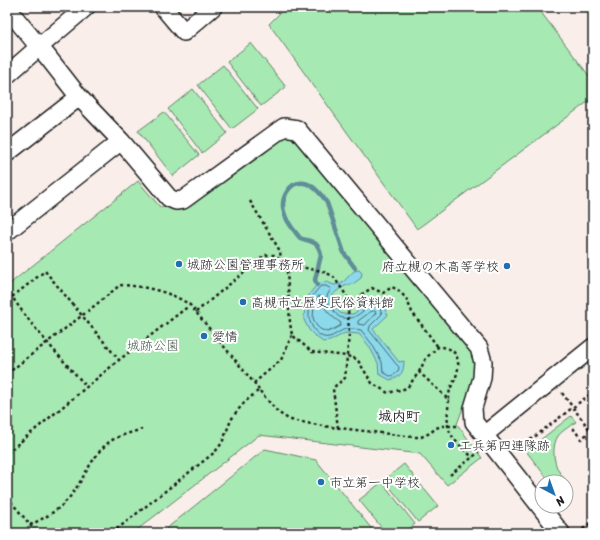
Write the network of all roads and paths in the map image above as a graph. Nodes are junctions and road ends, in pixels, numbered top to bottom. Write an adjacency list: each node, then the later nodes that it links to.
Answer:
1 (163, 7): 2 (street)
2 (213, 7)
3 (7, 8): 5 (street)
4 (83, 8): 5 (street)
5 (38, 47): 6 (street); 7 (street)
6 (7, 75)
7 (79, 97): 8 (street); 9 (street)
8 (121, 141): 11 (street); 42 (street)
9 (7, 153)
10 (250, 201): 12 (path)
11 (7, 228)
12 (281, 260): 13 (path); 19 (path)
13 (287, 270): 18 (path); 21 (path)
14 (7, 289): 15 (path)
15 (12, 297): 16 (path); 20 (path); 22 (path)
16 (7, 300)
17 (190, 305): 19 (path); 20 (path); 26 (path)
18 (351, 306): 23 (path); 25 (path)
19 (196, 312): 29 (path)
20 (82, 316): 22 (path); 26 (path)
21 (292, 335): 25 (path); 29 (path)
22 (47, 342): 28 (path); 30 (path)
23 (438, 347): 27 (path); 34 (path)
24 (593, 347): 42 (street)
25 (347, 356): 27 (path); 38 (path)
26 (119, 360): 30 (path)
27 (419, 372): 34 (path)
28 (7, 374)
29 (254, 383): 31 (path)
30 (87, 387): 44 (path)
31 (259, 390): 38 (path); 51 (path)
32 (593, 392): 35 (path)
33 (562, 394): 35 (path)
34 (449, 400): 36 (path)
35 (573, 408): 41 (path); 43 (path)
36 (448, 426): 37 (path); 38 (path); 45 (path)
37 (461, 426)
38 (338, 428)
39 (572, 428): 41 (path)
40 (142, 429): 49 (path)
41 (592, 433)
42 (482, 443): 45 (path); 52 (street)
43 (515, 452)
44 (7, 454)
45 (473, 457): 46 (path)
46 (450, 475)
47 (7, 498): 49 (path)
48 (593, 521): 53 (path)
49 (30, 525): 50 (path)
50 (37, 533)
51 (112, 533)
52 (561, 533)
53 (578, 533)

